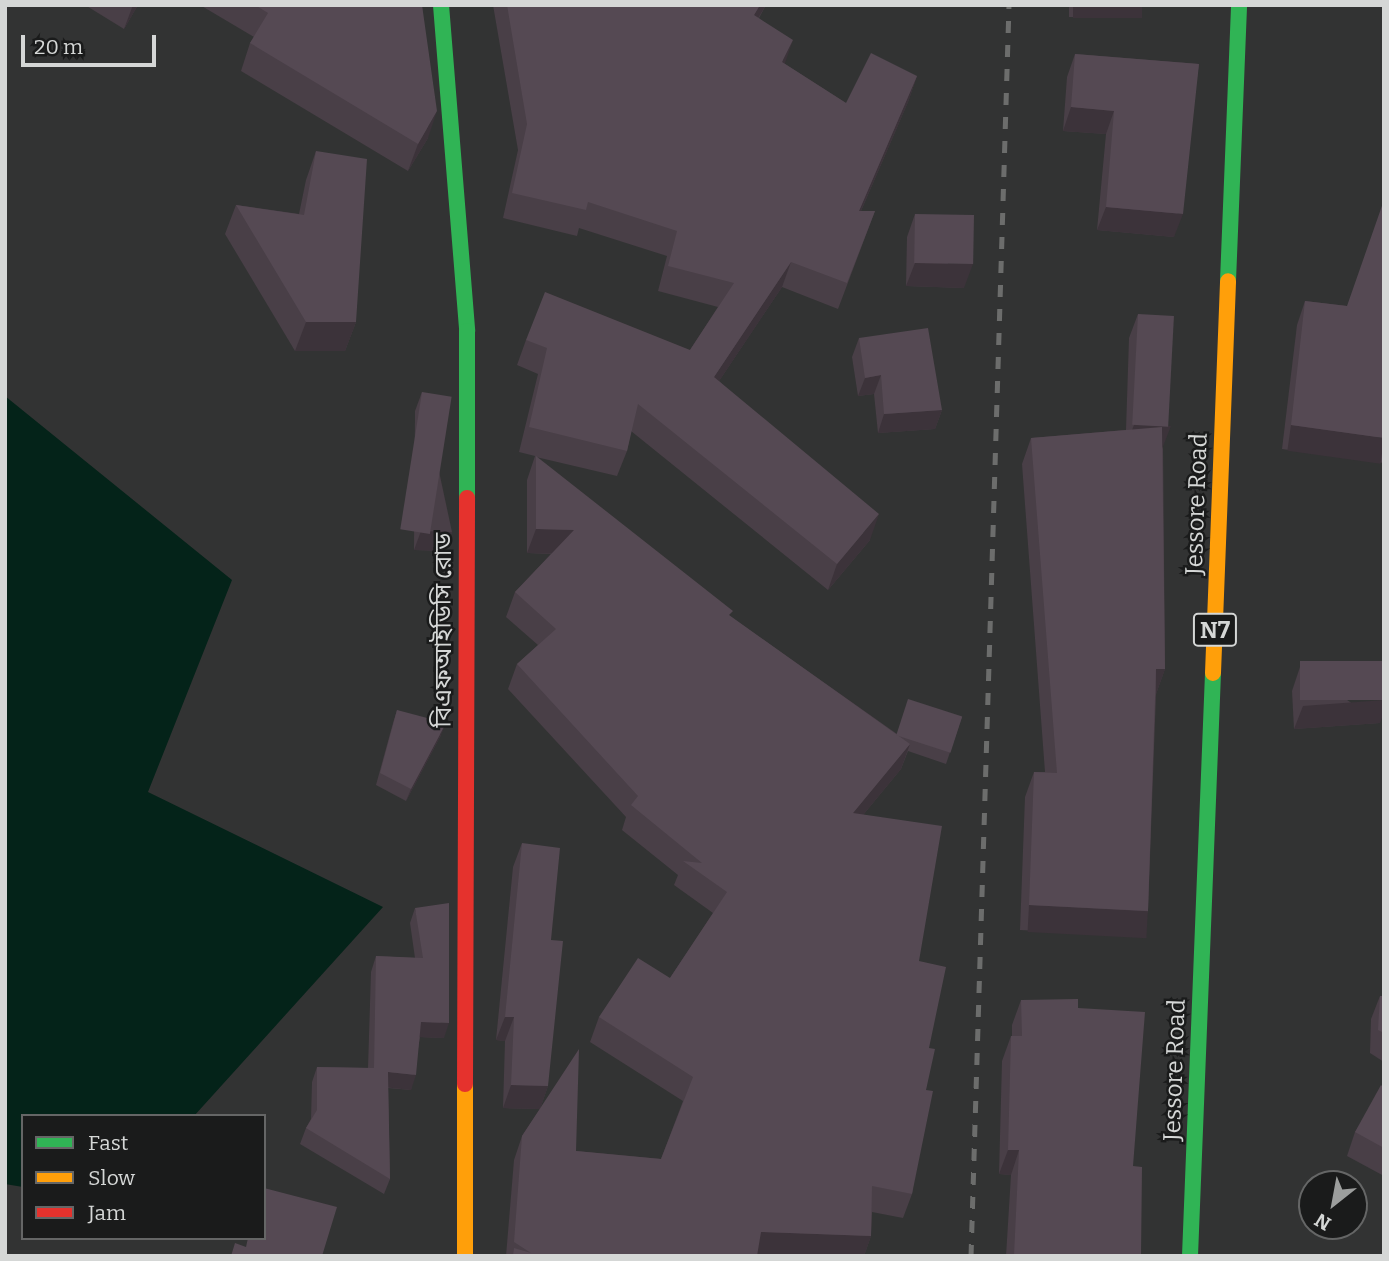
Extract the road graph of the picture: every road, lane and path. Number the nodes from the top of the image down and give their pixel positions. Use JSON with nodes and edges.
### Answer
{"nodes":[{"id":1,"x":441,"y":5,"type":"edge"},
{"id":2,"x":1239,"y":5,"type":"edge"},
{"id":3,"x":465,"y":1256,"type":"edge"},
{"id":4,"x":1190,"y":1256,"type":"edge"}],
"edges":[{"from":1,"to":3,"type":"main road","name":"বিএফআইডিসি রোড"},
{"from":2,"to":4,"type":"main road","name":"Jessore Road","number":"N7"}]}
